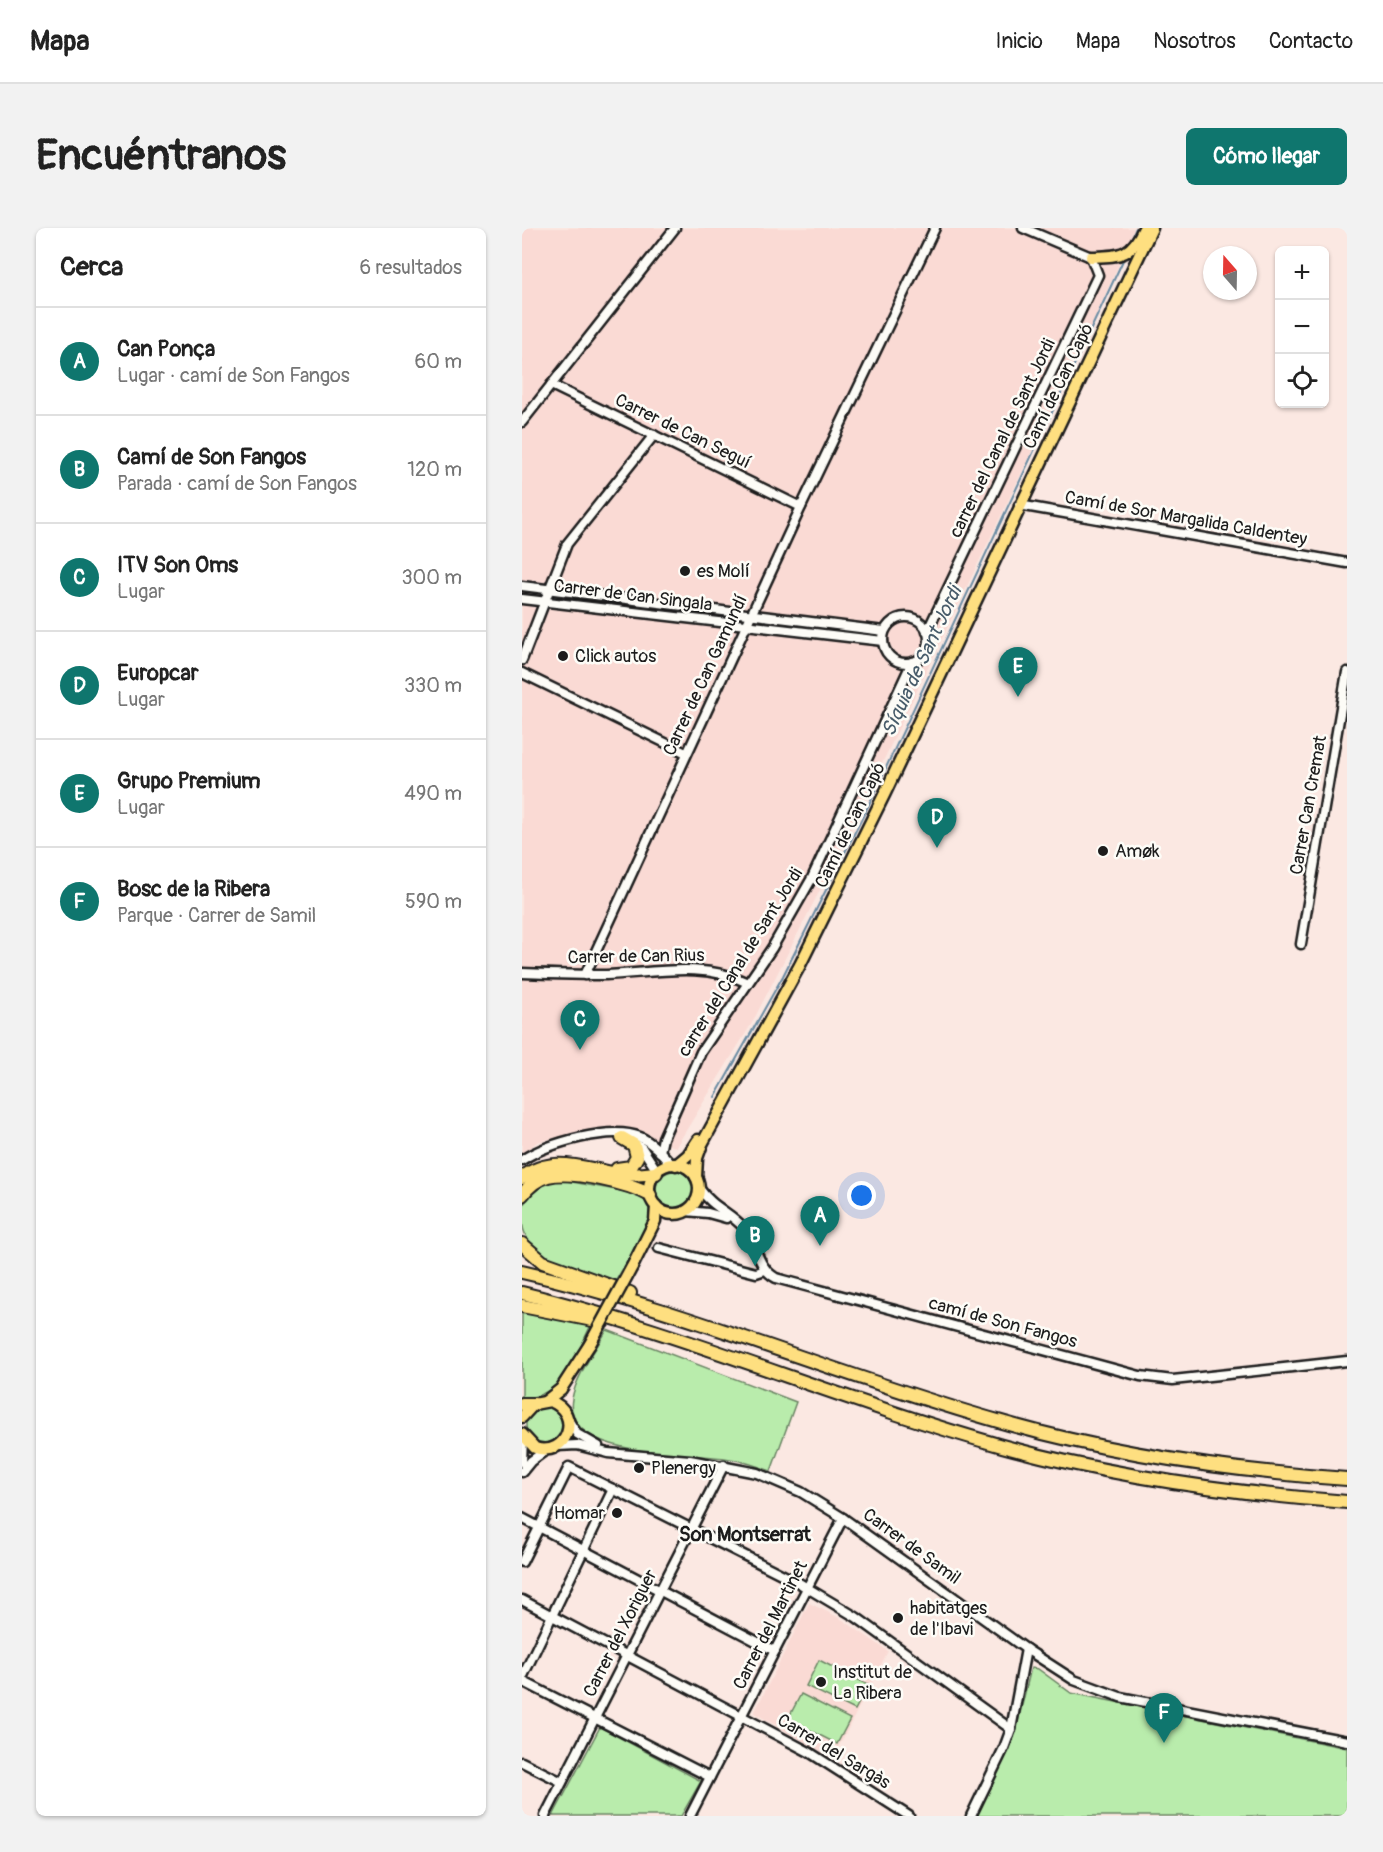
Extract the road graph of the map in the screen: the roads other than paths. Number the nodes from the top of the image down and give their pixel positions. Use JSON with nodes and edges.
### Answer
{"nodes":[{"id":1,"x":675,"y":228,"type":"edge"},
{"id":2,"x":935,"y":228,"type":"edge"},
{"id":3,"x":1023,"y":228,"type":"edge"},
{"id":4,"x":1152,"y":228,"type":"edge"},
{"id":5,"x":1142,"y":232,"type":"edge"},
{"id":6,"x":1091,"y":257,"type":"junction"},
{"id":7,"x":551,"y":385,"type":"junction"},
{"id":8,"x":522,"y":422,"type":"edge"},
{"id":9,"x":654,"y":435,"type":"junction"},
{"id":10,"x":1019,"y":505,"type":"junction"},
{"id":11,"x":801,"y":507,"type":"junction"},
{"id":12,"x":1347,"y":563,"type":"edge"},
{"id":13,"x":522,"y":586,"type":"edge"},
{"id":14,"x":549,"y":589,"type":"junction"},
{"id":15,"x":522,"y":599,"type":"edge"},
{"id":16,"x":544,"y":600,"type":"junction"},
{"id":17,"x":752,"y":615,"type":"junction"},
{"id":18,"x":747,"y":626,"type":"junction"},
{"id":19,"x":884,"y":631,"type":"junction"},
{"id":20,"x":927,"y":632,"type":"junction"},
{"id":21,"x":883,"y":641,"type":"junction"},
{"id":22,"x":522,"y":660,"type":"edge"},
{"id":23,"x":912,"y":662,"type":"junction"},
{"id":24,"x":1347,"y":672,"type":"edge"},
{"id":25,"x":522,"y":673,"type":"edge"},
{"id":26,"x":686,"y":753,"type":"junction"},
{"id":27,"x":1300,"y":944,"type":"dead end"},
{"id":28,"x":522,"y":973,"type":"edge"},
{"id":29,"x":585,"y":975,"type":"junction"},
{"id":30,"x":748,"y":983,"type":"junction"},
{"id":31,"x":722,"y":1106,"type":"junction"},
{"id":32,"x":592,"y":1137,"type":"junction"},
{"id":33,"x":622,"y":1138,"type":"junction"},
{"id":34,"x":660,"y":1152,"type":"junction"},
{"id":35,"x":522,"y":1160,"type":"edge"},
{"id":36,"x":674,"y":1165,"type":"junction"},
{"id":37,"x":594,"y":1170,"type":"junction"},
{"id":38,"x":657,"y":1172,"type":"junction"},
{"id":39,"x":522,"y":1178,"type":"edge"},
{"id":40,"x":698,"y":1182,"type":"junction"},
{"id":41,"x":522,"y":1196,"type":"edge"},
{"id":42,"x":653,"y":1200,"type":"junction"},
{"id":43,"x":686,"y":1211,"type":"junction"},
{"id":44,"x":674,"y":1214,"type":"junction"},
{"id":45,"x":735,"y":1221,"type":"junction"},
{"id":46,"x":522,"y":1244,"type":"edge"},
{"id":47,"x":644,"y":1245,"type":"junction"},
{"id":48,"x":659,"y":1248,"type":"dead end"},
{"id":49,"x":765,"y":1270,"type":"junction"},
{"id":50,"x":522,"y":1272,"type":"edge"},
{"id":51,"x":522,"y":1293,"type":"edge"},
{"id":52,"x":522,"y":1306,"type":"edge"},
{"id":53,"x":674,"y":1313,"type":"junction"},
{"id":54,"x":665,"y":1332,"type":"junction"},
{"id":55,"x":1347,"y":1361,"type":"edge"},
{"id":56,"x":576,"y":1369,"type":"junction"},
{"id":57,"x":534,"y":1403,"type":"edge"},
{"id":58,"x":522,"y":1417,"type":"edge"},
{"id":59,"x":568,"y":1417,"type":"junction"},
{"id":60,"x":523,"y":1435,"type":"edge"},
{"id":61,"x":552,"y":1448,"type":"junction"},
{"id":62,"x":618,"y":1454,"type":"junction"},
{"id":63,"x":522,"y":1462,"type":"edge"},
{"id":64,"x":724,"y":1465,"type":"junction"},
{"id":65,"x":522,"y":1472,"type":"edge"},
{"id":66,"x":1347,"y":1479,"type":"edge"},
{"id":67,"x":613,"y":1488,"type":"junction"},
{"id":68,"x":1347,"y":1502,"type":"edge"},
{"id":69,"x":522,"y":1518,"type":"edge"},
{"id":70,"x":843,"y":1518,"type":"junction"},
{"id":71,"x":539,"y":1527,"type":"junction"},
{"id":72,"x":693,"y":1528,"type":"junction"},
{"id":73,"x":582,"y":1550,"type":"junction"},
{"id":74,"x":522,"y":1562,"type":"edge"},
{"id":75,"x":807,"y":1588,"type":"junction"},
{"id":76,"x":660,"y":1592,"type":"junction"},
{"id":77,"x":522,"y":1600,"type":"edge"},
{"id":78,"x":551,"y":1616,"type":"junction"},
{"id":79,"x":1026,"y":1649,"type":"junction"},
{"id":80,"x":775,"y":1651,"type":"junction"},
{"id":81,"x":627,"y":1657,"type":"junction"},
{"id":82,"x":522,"y":1680,"type":"edge"},
{"id":83,"x":742,"y":1716,"type":"junction"},
{"id":84,"x":596,"y":1718,"type":"junction"},
{"id":85,"x":1011,"y":1729,"type":"junction"},
{"id":86,"x":1347,"y":1741,"type":"edge"},
{"id":87,"x":522,"y":1762,"type":"edge"},
{"id":88,"x":710,"y":1777,"type":"junction"},
{"id":89,"x":562,"y":1782,"type":"junction"},
{"id":90,"x":545,"y":1816,"type":"edge"},
{"id":91,"x":690,"y":1816,"type":"edge"},
{"id":92,"x":909,"y":1816,"type":"edge"},
{"id":93,"x":970,"y":1816,"type":"edge"}],
"edges":[{"from":1,"to":7,"type":"street"},
{"from":2,"to":11,"type":"street","name":"Carrer de Can Gamundí"},
{"from":3,"to":6,"type":"street"},
{"from":4,"to":10,"type":"main road","name":"Camí de Can Capó"},
{"from":5,"to":6,"type":"main road"},
{"from":6,"to":20,"type":"street","name":"carrer del Canal de Sant Jordi"},
{"from":7,"to":8,"type":"street"},
{"from":7,"to":9,"type":"street","name":"Carrer de Can Seguí"},
{"from":9,"to":11,"type":"street","name":"Carrer de Can Seguí"},
{"from":9,"to":14,"type":"street"},
{"from":10,"to":12,"type":"street","name":"Camí de Sor Margalida Caldentey"},
{"from":10,"to":31,"type":"main road","name":"Camí de Can Capó"},
{"from":11,"to":17,"type":"street","name":"Carrer de Can Gamundí"},
{"from":13,"to":14,"type":"street","name":"Carrer de Can Singala"},
{"from":14,"to":16,"type":"street"},
{"from":14,"to":17,"type":"street","name":"Carrer de Can Singala"},
{"from":15,"to":16,"type":"street","name":"Carrer de Can Singala"},
{"from":16,"to":18,"type":"street","name":"Carrer de Can Singala"},
{"from":16,"to":22,"type":"street"},
{"from":17,"to":18,"type":"street","name":"Carrer de Can Gamundí"},
{"from":17,"to":19,"type":"street","name":"Carrer de Can Singala"},
{"from":18,"to":21,"type":"street","name":"Carrer de Can Singala"},
{"from":18,"to":26,"type":"street","name":"Carrer de Can Gamundí"},
{"from":19,"to":20,"type":"street"},
{"from":19,"to":21,"type":"street"},
{"from":20,"to":23,"type":"street"},
{"from":21,"to":23,"type":"street"},
{"from":23,"to":30,"type":"street","name":"carrer del Canal de Sant Jordi"},
{"from":24,"to":27,"type":"street","name":"Carrer Can Cremat"},
{"from":25,"to":26,"type":"street"},
{"from":26,"to":29,"type":"street","name":"Carrer de Can Gamundí"},
{"from":28,"to":29,"type":"street","name":"Carrer de Can Rius"},
{"from":29,"to":30,"type":"street","name":"Carrer de Can Rius"},
{"from":30,"to":34,"type":"street","name":"carrer del Canal de Sant Jordi"},
{"from":31,"to":36,"type":"main road","name":"Camí de Can Capó"},
{"from":31,"to":40,"type":"main road","name":"Camí de Can Capó"},
{"from":32,"to":33,"type":"street"},
{"from":32,"to":34,"type":"street"},
{"from":32,"to":35,"type":"street"},
{"from":33,"to":37,"type":"highway"},
{"from":33,"to":38,"type":"street"},
{"from":34,"to":36,"type":"street"},
{"from":36,"to":38,"type":"main road"},
{"from":36,"to":40,"type":"main road"},
{"from":37,"to":38,"type":"highway"},
{"from":37,"to":39,"type":"highway"},
{"from":38,"to":42,"type":"main road"},
{"from":40,"to":43,"type":"main road"},
{"from":40,"to":45,"type":"street"},
{"from":41,"to":42,"type":"highway"},
{"from":42,"to":44,"type":"main road"},
{"from":42,"to":47,"type":"main road"},
{"from":43,"to":44,"type":"main road"},
{"from":43,"to":45,"type":"street"},
{"from":44,"to":47,"type":"main road"},
{"from":45,"to":49,"type":"street"},
{"from":46,"to":53,"type":"highway"},
{"from":47,"to":56,"type":"main road","bridge":true},
{"from":48,"to":49,"type":"street","name":"camí de Son Fangos"},
{"from":49,"to":55,"type":"street","name":"camí de Son Fangos"},
{"from":50,"to":53,"type":"highway"},
{"from":51,"to":54,"type":"highway"},
{"from":52,"to":54,"type":"highway"},
{"from":53,"to":66,"type":"highway"},
{"from":54,"to":68,"type":"highway"},
{"from":56,"to":57,"type":"main road"},
{"from":56,"to":59,"type":"main road"},
{"from":57,"to":58,"type":"main road"},
{"from":57,"to":59,"type":"main road"},
{"from":59,"to":61,"type":"main road"},
{"from":59,"to":62,"type":"street","name":"Carrer de Samil"},
{"from":60,"to":61,"type":"main road"},
{"from":60,"to":63,"type":"street"},
{"from":61,"to":62,"type":"street","name":"Carrer de Samil"},
{"from":61,"to":65,"type":"street"},
{"from":62,"to":64,"type":"street","name":"Carrer de Samil"},
{"from":64,"to":70,"type":"street","name":"Carrer de Samil"},
{"from":64,"to":72,"type":"street","name":"Carrer del Xoriguer"},
{"from":67,"to":71,"type":"street"},
{"from":67,"to":72,"type":"street"},
{"from":67,"to":73,"type":"street"},
{"from":69,"to":71,"type":"street"},
{"from":70,"to":75,"type":"street","name":"Carrer del Martinet"},
{"from":70,"to":79,"type":"street","name":"Carrer de Samil"},
{"from":71,"to":73,"type":"street"},
{"from":71,"to":74,"type":"street"},
{"from":72,"to":75,"type":"street"},
{"from":72,"to":76,"type":"street","name":"Carrer del Xoriguer"},
{"from":73,"to":76,"type":"street"},
{"from":73,"to":78,"type":"street"},
{"from":75,"to":80,"type":"street","name":"Carrer del Martinet"},
{"from":75,"to":85,"type":"street"},
{"from":76,"to":80,"type":"street"},
{"from":76,"to":81,"type":"street","name":"Carrer del Xoriguer"},
{"from":77,"to":78,"type":"street","name":"Carrer del Sargàs"},
{"from":78,"to":81,"type":"street","name":"Carrer del Sargàs"},
{"from":78,"to":82,"type":"street"},
{"from":79,"to":85,"type":"street"},
{"from":79,"to":86,"type":"street","name":"Carrer de Samil"},
{"from":80,"to":83,"type":"street","name":"Carrer del Martinet"},
{"from":81,"to":83,"type":"street","name":"Carrer del Sargàs"},
{"from":81,"to":84,"type":"street","name":"Carrer del Xoriguer"},
{"from":82,"to":84,"type":"street"},
{"from":83,"to":88,"type":"street","name":"Carrer del Martinet"},
{"from":83,"to":92,"type":"street","name":"Carrer del Sargàs"},
{"from":84,"to":88,"type":"street"},
{"from":84,"to":89,"type":"street","name":"Carrer del Xoriguer"},
{"from":85,"to":93,"type":"street"},
{"from":87,"to":89,"type":"street"},
{"from":88,"to":91,"type":"street","name":"Carrer del Martinet"},
{"from":89,"to":90,"type":"street","name":"Carrer del Xoriguer"}]}
